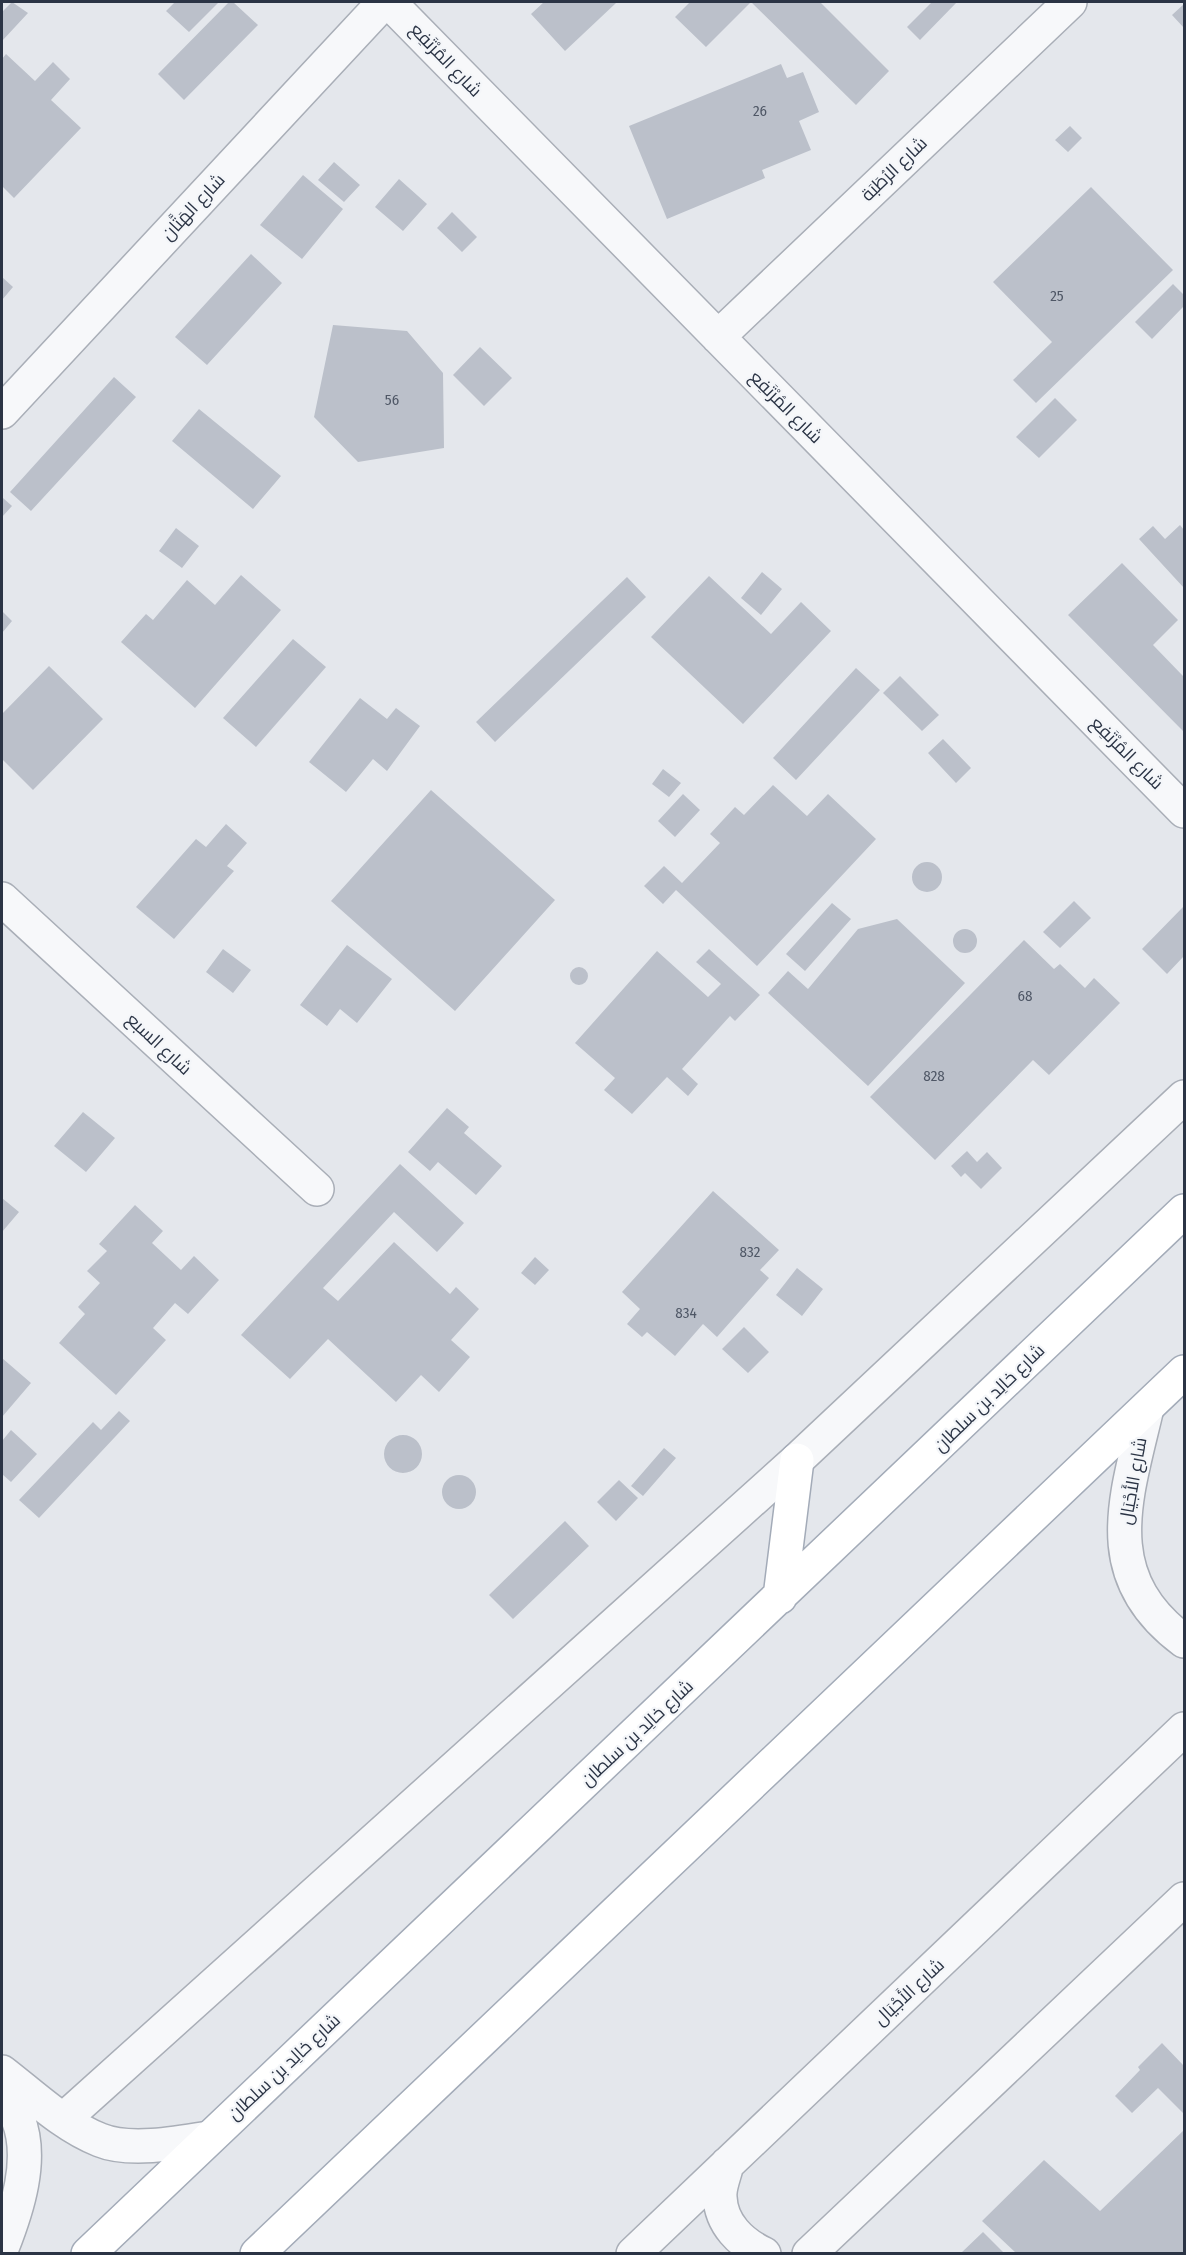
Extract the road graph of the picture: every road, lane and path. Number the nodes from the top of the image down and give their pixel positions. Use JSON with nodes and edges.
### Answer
{"nodes":[{"id":1,"x":384,"y":2,"type":"edge"},
{"id":2,"x":389,"y":2,"type":"edge"},
{"id":3,"x":1070,"y":2,"type":"edge"},
{"id":4,"x":718,"y":337,"type":"junction"},
{"id":5,"x":2,"y":412,"type":"edge"},
{"id":6,"x":1185,"y":811,"type":"edge"},
{"id":7,"x":2,"y":899,"type":"edge"},
{"id":8,"x":1185,"y":1097,"type":"edge"},
{"id":9,"x":317,"y":1189,"type":"dead end"},
{"id":10,"x":1185,"y":1211,"type":"edge"},
{"id":11,"x":1185,"y":1372,"type":"edge"},
{"id":12,"x":1147,"y":1408,"type":"junction"},
{"id":13,"x":797,"y":1460,"type":"junction"},
{"id":14,"x":780,"y":1597,"type":"junction"},
{"id":15,"x":1185,"y":1641,"type":"edge"},
{"id":16,"x":1185,"y":1729,"type":"edge"},
{"id":17,"x":1185,"y":1899,"type":"edge"},
{"id":18,"x":2,"y":2072,"type":"edge"},
{"id":19,"x":2,"y":2090,"type":"edge"},
{"id":20,"x":64,"y":2119,"type":"junction"},
{"id":21,"x":209,"y":2138,"type":"junction"},
{"id":22,"x":727,"y":2164,"type":"junction"},
{"id":23,"x":2,"y":2248,"type":"edge"},
{"id":24,"x":817,"y":2251,"type":"edge"},
{"id":25,"x":88,"y":2253,"type":"edge"},
{"id":26,"x":257,"y":2253,"type":"edge"},
{"id":27,"x":633,"y":2253,"type":"edge"},
{"id":28,"x":764,"y":2253,"type":"edge"}],
"edges":[{"from":1,"to":5,"type":"street","name":"شارع الهَتَّان"},
{"from":2,"to":4,"type":"street","name":"شارع المُرْتَفِع"},
{"from":3,"to":4,"type":"street","name":"شارع الرُطَبَة"},
{"from":4,"to":6,"type":"street","name":"شارع المُرْتَفِع"},
{"from":7,"to":9,"type":"street","name":"شارع السبع"},
{"from":8,"to":13,"type":"street"},
{"from":10,"to":14,"type":"main road","name":"شارع خالِد بن سلطان"},
{"from":11,"to":12,"type":"main road"},
{"from":12,"to":15,"type":"street","name":"شارع الأَجْيَال"},
{"from":12,"to":26,"type":"main road"},
{"from":13,"to":14,"type":"main road"},
{"from":13,"to":20,"type":"street"},
{"from":14,"to":21,"type":"main road","name":"شارع خالِد بن سلطان"},
{"from":16,"to":22,"type":"street","name":"شارع الأَجْيَال"},
{"from":17,"to":24,"type":"street"},
{"from":18,"to":20,"type":"street"},
{"from":19,"to":23,"type":"street"},
{"from":20,"to":21,"type":"street"},
{"from":21,"to":25,"type":"main road","name":"شارع خالِد بن سلطان"},
{"from":22,"to":27,"type":"street","name":"شارع الأَجْيَال"},
{"from":22,"to":28,"type":"street"}]}
